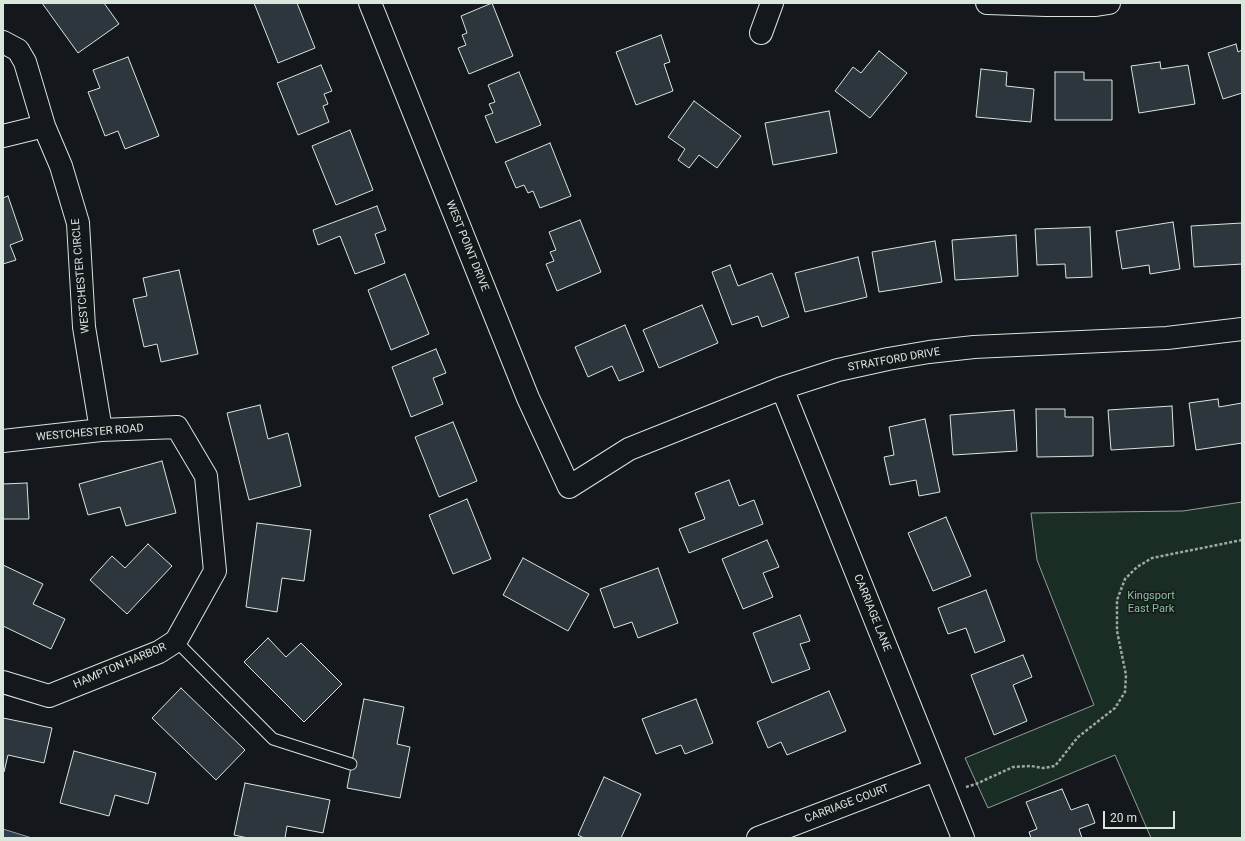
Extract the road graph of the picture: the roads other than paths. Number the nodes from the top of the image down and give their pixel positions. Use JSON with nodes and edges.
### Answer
{"nodes":[{"id":1,"x":370,"y":3,"type":"edge"},
{"id":2,"x":772,"y":3,"type":"edge"},
{"id":3,"x":987,"y":3,"type":"edge"},
{"id":4,"x":1109,"y":3,"type":"edge"},
{"id":5,"x":761,"y":34,"type":"dead end"},
{"id":6,"x":3,"y":42,"type":"edge"},
{"id":7,"x":44,"y":126,"type":"junction"},
{"id":8,"x":3,"y":136,"type":"edge"},
{"id":9,"x":1242,"y":328,"type":"edge"},
{"id":10,"x":782,"y":388,"type":"junction"},
{"id":11,"x":177,"y":427,"type":"joint"},
{"id":12,"x":101,"y":430,"type":"junction"},
{"id":13,"x":3,"y":441,"type":"edge"},
{"id":14,"x":570,"y":486,"type":"joint"},
{"id":15,"x":176,"y":641,"type":"junction"},
{"id":16,"x":3,"y":682,"type":"edge"},
{"id":17,"x":351,"y":764,"type":"dead end"},
{"id":18,"x":935,"y":770,"type":"junction"},
{"id":19,"x":758,"y":838,"type":"edge"},
{"id":20,"x":962,"y":838,"type":"edge"}],
"edges":[{"from":1,"to":14,"type":"street","name":"WEST POINT DRIVE"},
{"from":2,"to":5,"type":"street"},
{"from":3,"to":4,"type":"street"},
{"from":6,"to":7,"type":"street","name":"WESTCHESTER CIRCLE"},
{"from":7,"to":8,"type":"street"},
{"from":7,"to":12,"type":"street","name":"WESTCHESTER CIRCLE"},
{"from":9,"to":10,"type":"street","name":"STRATFORD DRIVE"},
{"from":10,"to":14,"type":"street","name":"STRATFORD DRIVE"},
{"from":10,"to":18,"type":"street","name":"CARRIAGE LANE"},
{"from":11,"to":12,"type":"street","name":"WESTCHESTER ROAD"},
{"from":11,"to":15,"type":"street","name":"HAMPTON HARBOR"},
{"from":12,"to":13,"type":"street","name":"WESTCHESTER ROAD"},
{"from":15,"to":16,"type":"street","name":"HAMPTON HARBOR"},
{"from":15,"to":17,"type":"lane"},
{"from":18,"to":19,"type":"street","name":"CARRIAGE COURT"},
{"from":18,"to":20,"type":"street","name":"CARRIAGE LANE"}]}
